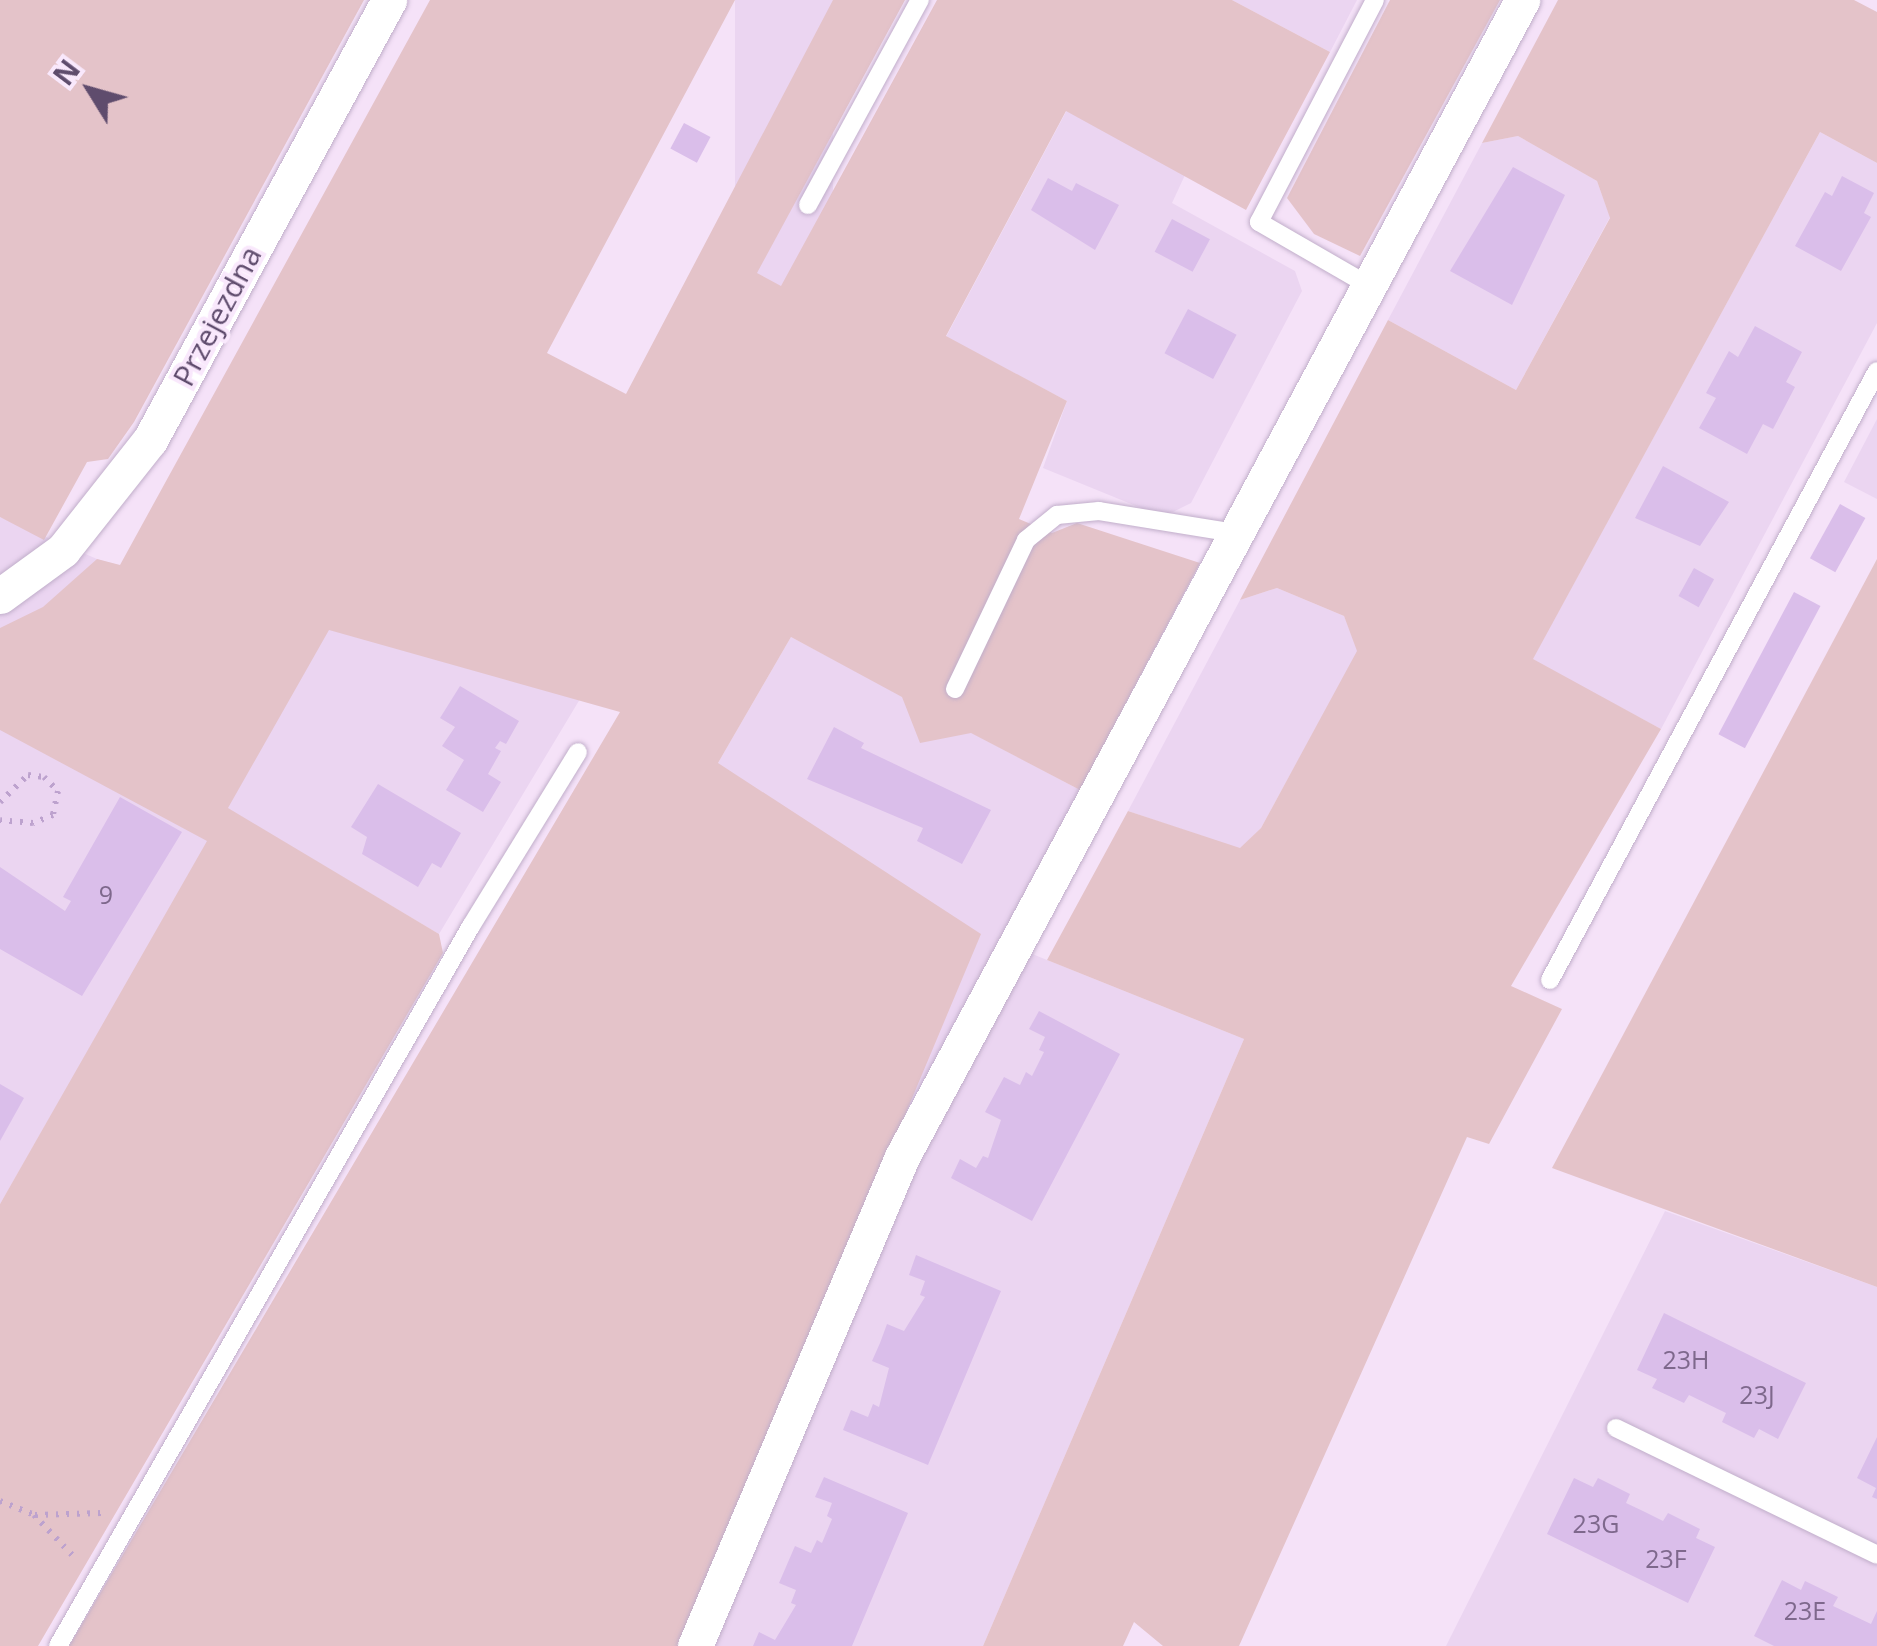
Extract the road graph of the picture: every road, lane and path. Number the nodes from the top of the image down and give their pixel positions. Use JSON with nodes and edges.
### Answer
{"nodes":[{"id":1,"x":388,"y":0,"type":"edge"},
{"id":2,"x":920,"y":0,"type":"edge"},
{"id":3,"x":1374,"y":0,"type":"edge"},
{"id":4,"x":1522,"y":0,"type":"edge"},
{"id":5,"x":808,"y":205,"type":"dead end"},
{"id":6,"x":1368,"y":285,"type":"junction"},
{"id":7,"x":1877,"y":371,"type":"edge"},
{"id":8,"x":1235,"y":533,"type":"junction"},
{"id":9,"x":0,"y":596,"type":"edge"},
{"id":10,"x":954,"y":689,"type":"dead end"},
{"id":11,"x":578,"y":752,"type":"dead end"},
{"id":12,"x":0,"y":802,"type":"edge"},
{"id":13,"x":0,"y":820,"type":"edge"},
{"id":14,"x":1550,"y":980,"type":"dead end"},
{"id":15,"x":1616,"y":1428,"type":"dead end"},
{"id":16,"x":0,"y":1500,"type":"edge"},
{"id":17,"x":136,"y":1513,"type":"junction"},
{"id":18,"x":34,"y":1515,"type":"junction"},
{"id":19,"x":1877,"y":1555,"type":"edge"},
{"id":20,"x":95,"y":1582,"type":"junction"},
{"id":21,"x":58,"y":1646,"type":"edge"},
{"id":22,"x":695,"y":1646,"type":"edge"}],
"edges":[{"from":1,"to":9,"type":"street","name":"Przejezdna"},
{"from":2,"to":5,"type":"lane"},
{"from":3,"to":6,"type":"lane"},
{"from":4,"to":6,"type":"street"},
{"from":6,"to":8,"type":"street"},
{"from":7,"to":14,"type":"lane"},
{"from":8,"to":10,"type":"lane"},
{"from":8,"to":22,"type":"street"},
{"from":11,"to":17,"type":"lane"},
{"from":12,"to":13,"type":"path"},
{"from":15,"to":19,"type":"lane"},
{"from":16,"to":18,"type":"path"},
{"from":17,"to":18,"type":"path"},
{"from":17,"to":20,"type":"lane"},
{"from":18,"to":20,"type":"path"},
{"from":20,"to":21,"type":"lane"}]}
